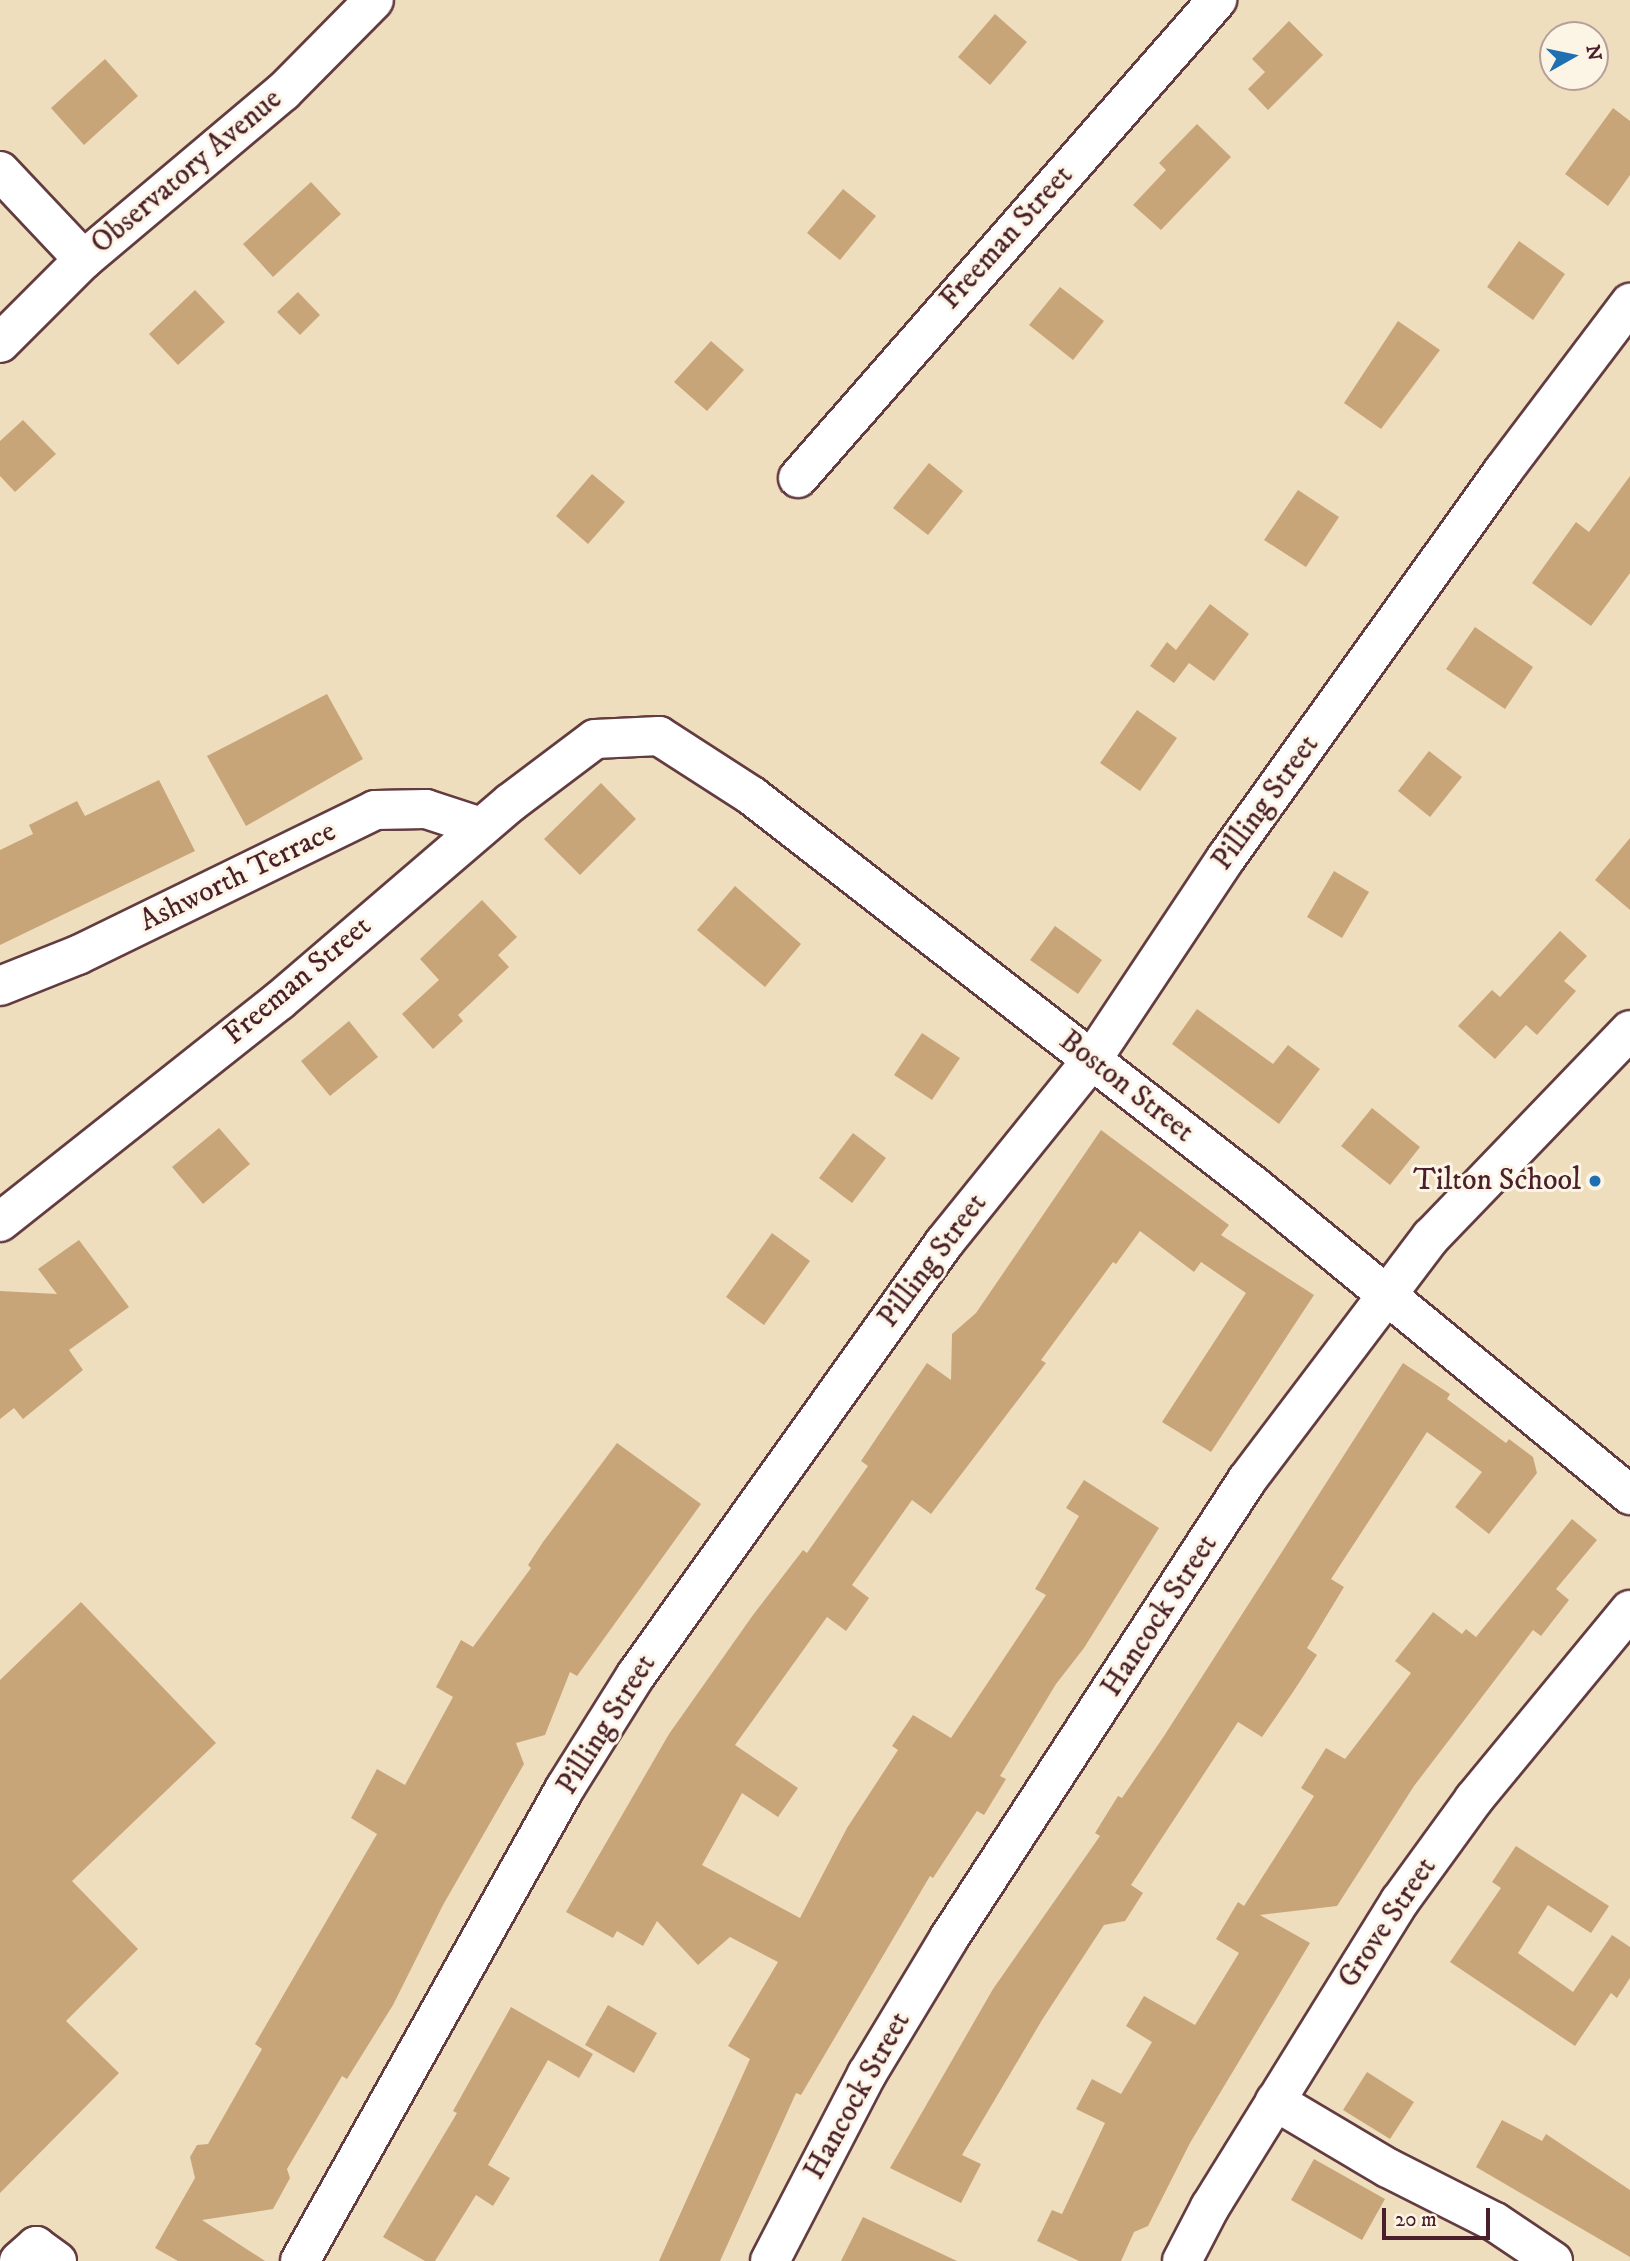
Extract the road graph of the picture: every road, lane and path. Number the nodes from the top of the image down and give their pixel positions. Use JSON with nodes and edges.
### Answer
{"nodes":[{"id":1,"x":374,"y":0,"type":"edge"},
{"id":2,"x":1217,"y":0,"type":"edge"},
{"id":3,"x":0,"y":171,"type":"edge"},
{"id":4,"x":84,"y":260,"type":"junction"},
{"id":5,"x":1630,"y":303,"type":"edge"},
{"id":6,"x":0,"y":343,"type":"edge"},
{"id":7,"x":798,"y":478,"type":"dead end"},
{"id":8,"x":595,"y":739,"type":"joint"},
{"id":9,"x":481,"y":827,"type":"junction"},
{"id":10,"x":0,"y":986,"type":"edge"},
{"id":11,"x":1630,"y":1030,"type":"edge"},
{"id":12,"x":1091,"y":1061,"type":"junction"},
{"id":13,"x":0,"y":1222,"type":"edge"},
{"id":14,"x":1388,"y":1296,"type":"junction"},
{"id":15,"x":1630,"y":1495,"type":"edge"},
{"id":16,"x":1630,"y":1610,"type":"edge"},
{"id":17,"x":1275,"y":2101,"type":"junction"},
{"id":18,"x":19,"y":2261,"type":"edge"},
{"id":19,"x":57,"y":2261,"type":"edge"},
{"id":20,"x":300,"y":2261,"type":"edge"},
{"id":21,"x":770,"y":2261,"type":"edge"},
{"id":22,"x":1182,"y":2261,"type":"edge"},
{"id":23,"x":1553,"y":2261,"type":"edge"}],
"edges":[{"from":1,"to":4,"type":"street","name":"Observatory Avenue"},
{"from":2,"to":7,"type":"street","name":"Freeman Street"},
{"from":3,"to":4,"type":"street"},
{"from":4,"to":6,"type":"street","name":"Observatory Avenue"},
{"from":5,"to":12,"type":"street","name":"Pilling Street"},
{"from":8,"to":9,"type":"street","name":"Freeman Street"},
{"from":8,"to":12,"type":"street","name":"Boston Street"},
{"from":9,"to":10,"type":"street","name":"Ashworth Terrace"},
{"from":9,"to":13,"type":"street","name":"Freeman Street"},
{"from":11,"to":14,"type":"street","name":"Hancock Street"},
{"from":12,"to":14,"type":"street","name":"Boston Street"},
{"from":12,"to":20,"type":"street","name":"Pilling Street"},
{"from":14,"to":15,"type":"street","name":"Boston Street"},
{"from":14,"to":21,"type":"street","name":"Hancock Street"},
{"from":16,"to":17,"type":"street","name":"Grove Street"},
{"from":17,"to":22,"type":"street","name":"Grove Street"},
{"from":17,"to":23,"type":"street"},
{"from":18,"to":19,"type":"street"}]}
